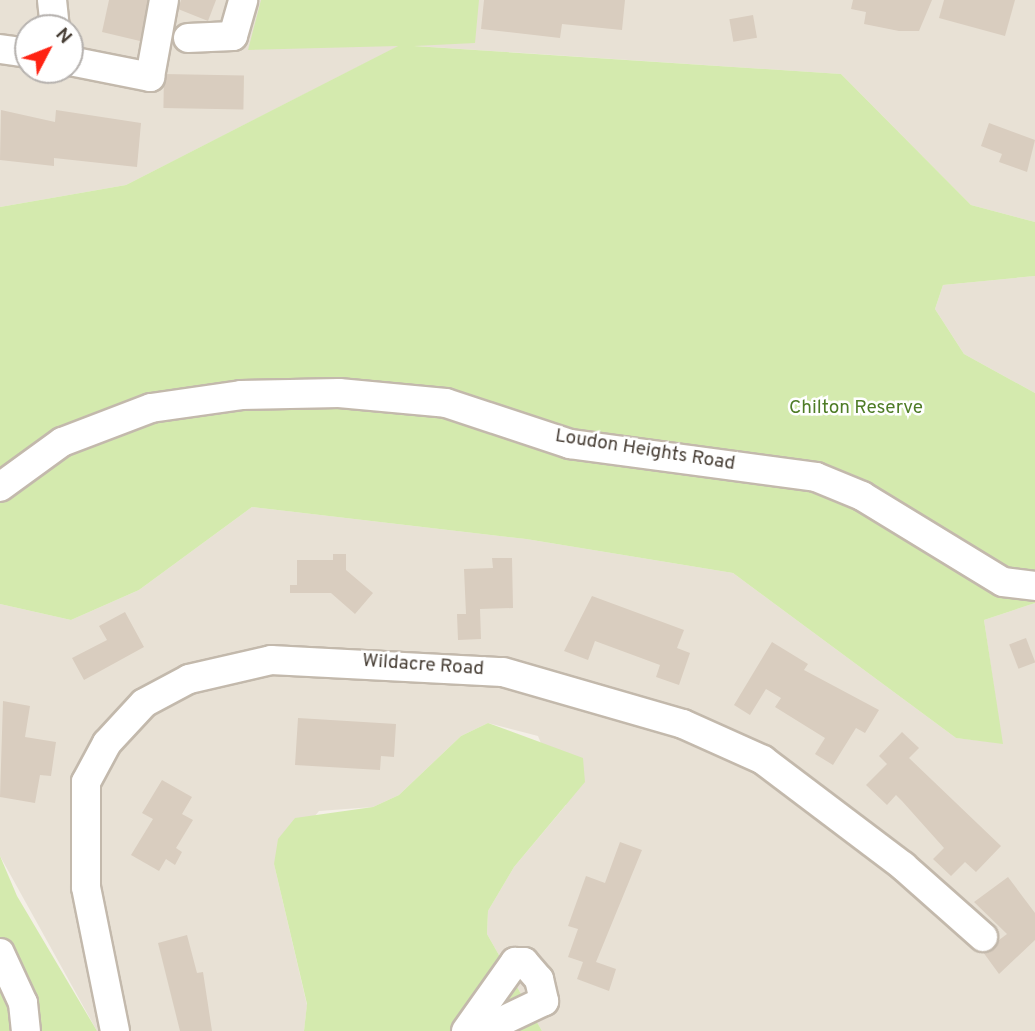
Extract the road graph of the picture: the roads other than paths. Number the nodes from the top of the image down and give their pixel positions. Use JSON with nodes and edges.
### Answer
{"nodes":[{"id":1,"x":164,"y":0,"type":"edge"},
{"id":2,"x":243,"y":0,"type":"edge"},
{"id":3,"x":188,"y":38,"type":"dead end"},
{"id":4,"x":84,"y":64,"type":"edge"},
{"id":5,"x":0,"y":487,"type":"edge"},
{"id":6,"x":1033,"y":592,"type":"edge"},
{"id":7,"x":983,"y":937,"type":"dead end"},
{"id":8,"x":0,"y":953,"type":"edge"},
{"id":9,"x":26,"y":1031,"type":"edge"},
{"id":10,"x":115,"y":1031,"type":"edge"},
{"id":11,"x":466,"y":1031,"type":"edge"},
{"id":12,"x":481,"y":1031,"type":"edge"}],
"edges":[{"from":1,"to":4,"type":"street"},
{"from":2,"to":3,"type":"street"},
{"from":5,"to":6,"type":"street","name":"Loudon Heights Road"},
{"from":7,"to":10,"type":"street","name":"Wildacre Road"},
{"from":8,"to":9,"type":"street"},
{"from":11,"to":12,"type":"street"}]}
